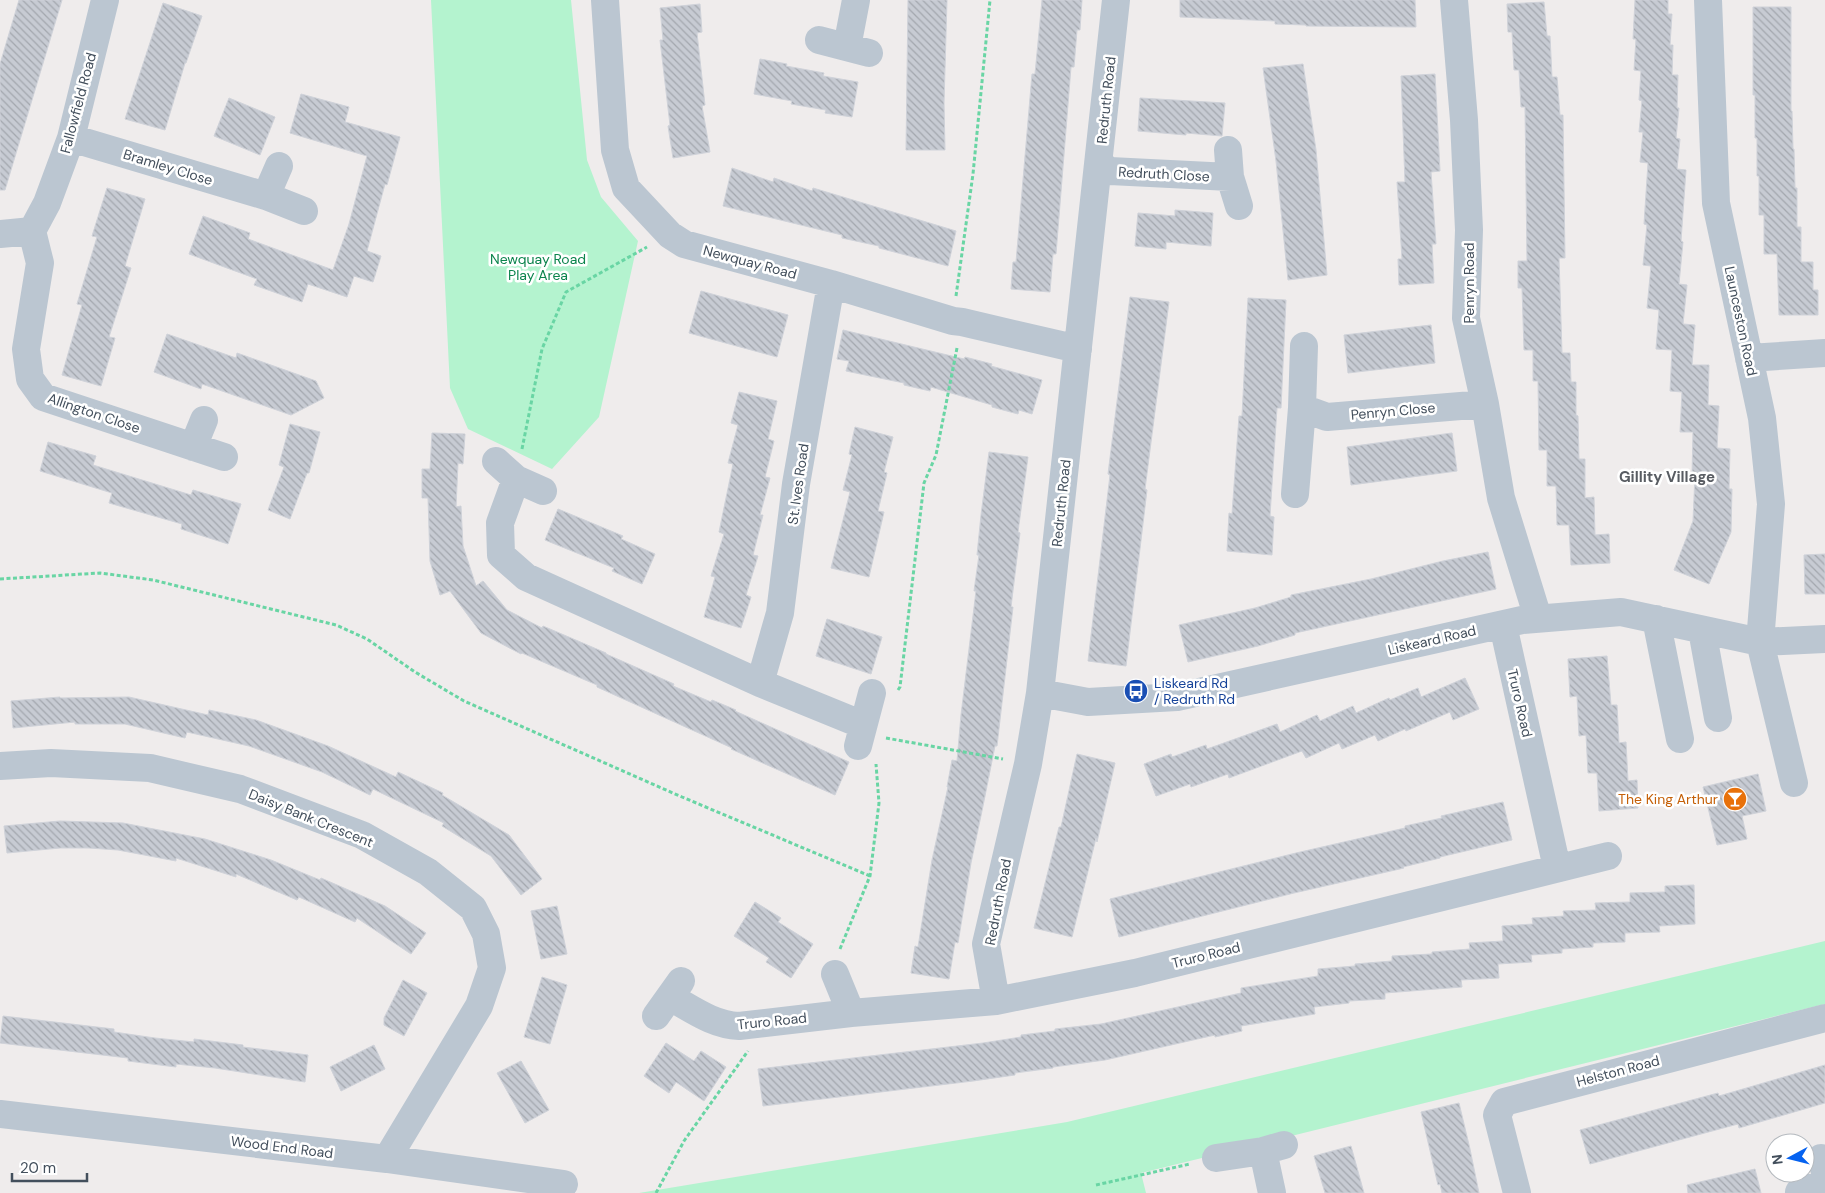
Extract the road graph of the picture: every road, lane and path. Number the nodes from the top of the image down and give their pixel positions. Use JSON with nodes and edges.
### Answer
{"nodes":[{"id":1,"x":104,"y":0,"type":"edge"},
{"id":2,"x":604,"y":0,"type":"edge"},
{"id":3,"x":856,"y":0,"type":"edge"},
{"id":4,"x":990,"y":0,"type":"edge"},
{"id":5,"x":1116,"y":0,"type":"edge"},
{"id":6,"x":1454,"y":0,"type":"edge"},
{"id":7,"x":1708,"y":0,"type":"edge"},
{"id":8,"x":819,"y":40,"type":"dead end"},
{"id":9,"x":71,"y":138,"type":"junction"},
{"id":10,"x":1228,"y":150,"type":"dead end"},
{"id":11,"x":1099,"y":164,"type":"junction"},
{"id":12,"x":279,"y":166,"type":"dead end"},
{"id":13,"x":1230,"y":177,"type":"junction"},
{"id":14,"x":266,"y":196,"type":"junction"},
{"id":15,"x":1239,"y":206,"type":"dead end"},
{"id":16,"x":304,"y":211,"type":"dead end"},
{"id":17,"x":32,"y":232,"type":"junction"},
{"id":18,"x":0,"y":234,"type":"edge"},
{"id":19,"x":670,"y":235,"type":"junction"},
{"id":20,"x":831,"y":284,"type":"junction"},
{"id":21,"x":957,"y":322,"type":"junction"},
{"id":22,"x":1304,"y":346,"type":"dead end"},
{"id":23,"x":1078,"y":349,"type":"junction"},
{"id":24,"x":1825,"y":354,"type":"edge"},
{"id":25,"x":1749,"y":358,"type":"junction"},
{"id":26,"x":1486,"y":404,"type":"junction"},
{"id":27,"x":1302,"y":408,"type":"junction"},
{"id":28,"x":204,"y":420,"type":"dead end"},
{"id":29,"x":193,"y":447,"type":"junction"},
{"id":30,"x":224,"y":457,"type":"dead end"},
{"id":31,"x":506,"y":470,"type":"junction"},
{"id":32,"x":543,"y":491,"type":"dead end"},
{"id":33,"x":1295,"y":494,"type":"dead end"},
{"id":34,"x":0,"y":579,"type":"edge"},
{"id":35,"x":1538,"y":618,"type":"junction"},
{"id":36,"x":1656,"y":619,"type":"junction"},
{"id":37,"x":1502,"y":625,"type":"junction"},
{"id":38,"x":1702,"y":630,"type":"junction"},
{"id":39,"x":1825,"y":639,"type":"edge"},
{"id":40,"x":1760,"y":642,"type":"junction"},
{"id":41,"x":760,"y":683,"type":"junction"},
{"id":42,"x":1040,"y":693,"type":"junction"},
{"id":43,"x":884,"y":694,"type":"joint"},
{"id":44,"x":1718,"y":718,"type":"dead end"},
{"id":45,"x":864,"y":736,"type":"junction"},
{"id":46,"x":1680,"y":739,"type":"dead end"},
{"id":47,"x":1028,"y":764,"type":"junction"},
{"id":48,"x":0,"y":766,"type":"edge"},
{"id":49,"x":1794,"y":783,"type":"dead end"},
{"id":50,"x":1608,"y":856,"type":"dead end"},
{"id":51,"x":1557,"y":868,"type":"junction"},
{"id":52,"x":870,"y":876,"type":"junction"},
{"id":53,"x":835,"y":974,"type":"joint"},
{"id":54,"x":669,"y":998,"type":"dead end"},
{"id":55,"x":996,"y":1001,"type":"junction"},
{"id":56,"x":851,"y":1013,"type":"junction"},
{"id":57,"x":1825,"y":1018,"type":"edge"},
{"id":58,"x":769,"y":1022,"type":"junction"},
{"id":59,"x":0,"y":1114,"type":"edge"},
{"id":60,"x":1216,"y":1158,"type":"joint"},
{"id":61,"x":387,"y":1159,"type":"junction"},
{"id":62,"x":1824,"y":1171,"type":"edge"},
{"id":63,"x":564,"y":1184,"type":"dead end"},
{"id":64,"x":1096,"y":1185,"type":"dead end"},
{"id":65,"x":1799,"y":1192,"type":"dead end"},
{"id":66,"x":656,"y":1193,"type":"edge"},
{"id":67,"x":1272,"y":1193,"type":"edge"},
{"id":68,"x":1517,"y":1193,"type":"edge"}],
"edges":[{"from":1,"to":9,"type":"street","name":"Fallowfield Road"},
{"from":2,"to":19,"type":"street","name":"Newquay Road"},
{"from":3,"to":8,"type":"street"},
{"from":4,"to":21,"type":"path"},
{"from":5,"to":11,"type":"street","name":"Redruth Road"},
{"from":6,"to":26,"type":"street","name":"Penryn Road"},
{"from":7,"to":25,"type":"street","name":"Launceston Road"},
{"from":9,"to":14,"type":"street","name":"Bramley Close"},
{"from":9,"to":17,"type":"street","name":"Fallowfield Road"},
{"from":10,"to":13,"type":"street","name":"Redruth Close"},
{"from":11,"to":13,"type":"street","name":"Redruth Close"},
{"from":11,"to":23,"type":"street","name":"Redruth Road"},
{"from":12,"to":14,"type":"street"},
{"from":13,"to":15,"type":"street","name":"Redruth Close"},
{"from":14,"to":16,"type":"street","name":"Bramley Close"},
{"from":17,"to":18,"type":"street"},
{"from":17,"to":29,"type":"street","name":"Allington Close"},
{"from":19,"to":20,"type":"street","name":"Newquay Road"},
{"from":19,"to":31,"type":"path"},
{"from":20,"to":21,"type":"street","name":"Newquay Road"},
{"from":20,"to":41,"type":"street","name":"St. Ives Road"},
{"from":21,"to":23,"type":"street","name":"Newquay Road"},
{"from":21,"to":43,"type":"path"},
{"from":22,"to":27,"type":"street"},
{"from":23,"to":42,"type":"street","name":"Redruth Road"},
{"from":24,"to":25,"type":"street"},
{"from":25,"to":40,"type":"street","name":"Launceston Road"},
{"from":26,"to":27,"type":"street","name":"Penryn Close"},
{"from":26,"to":35,"type":"street","name":"Penryn Road"},
{"from":27,"to":33,"type":"street"},
{"from":28,"to":29,"type":"street"},
{"from":29,"to":30,"type":"street","name":"Allington Close"},
{"from":31,"to":32,"type":"street"},
{"from":31,"to":41,"type":"street"},
{"from":34,"to":52,"type":"path"},
{"from":35,"to":36,"type":"street","name":"Liskeard Road"},
{"from":35,"to":37,"type":"street","name":"Liskeard Road"},
{"from":36,"to":38,"type":"street","name":"Liskeard Road"},
{"from":36,"to":46,"type":"street"},
{"from":37,"to":42,"type":"street","name":"Liskeard Road"},
{"from":37,"to":51,"type":"street","name":"Truro Road"},
{"from":38,"to":40,"type":"street","name":"Liskeard Road"},
{"from":38,"to":44,"type":"street"},
{"from":39,"to":40,"type":"street","name":"Liskeard Road"},
{"from":40,"to":49,"type":"street","name":"Launceston Road"},
{"from":41,"to":45,"type":"street"},
{"from":42,"to":47,"type":"street","name":"Redruth Road"},
{"from":43,"to":45,"type":"street"},
{"from":45,"to":47,"type":"path"},
{"from":45,"to":52,"type":"path"},
{"from":47,"to":55,"type":"street","name":"Redruth Road"},
{"from":48,"to":61,"type":"street","name":"Daisy Bank Crescent"},
{"from":50,"to":51,"type":"street","name":"Truro Road"},
{"from":51,"to":55,"type":"street","name":"Truro Road"},
{"from":52,"to":53,"type":"path"},
{"from":53,"to":56,"type":"street"},
{"from":54,"to":58,"type":"street","name":"Truro Road"},
{"from":55,"to":56,"type":"street","name":"Truro Road"},
{"from":56,"to":58,"type":"street","name":"Truro Road"},
{"from":57,"to":68,"type":"street","name":"Helston Road"},
{"from":58,"to":66,"type":"path"},
{"from":59,"to":61,"type":"street","name":"Wood End Road"},
{"from":60,"to":64,"type":"path"},
{"from":60,"to":67,"type":"street"},
{"from":61,"to":63,"type":"street","name":"Wood End Road"},
{"from":62,"to":65,"type":"street"}]}
